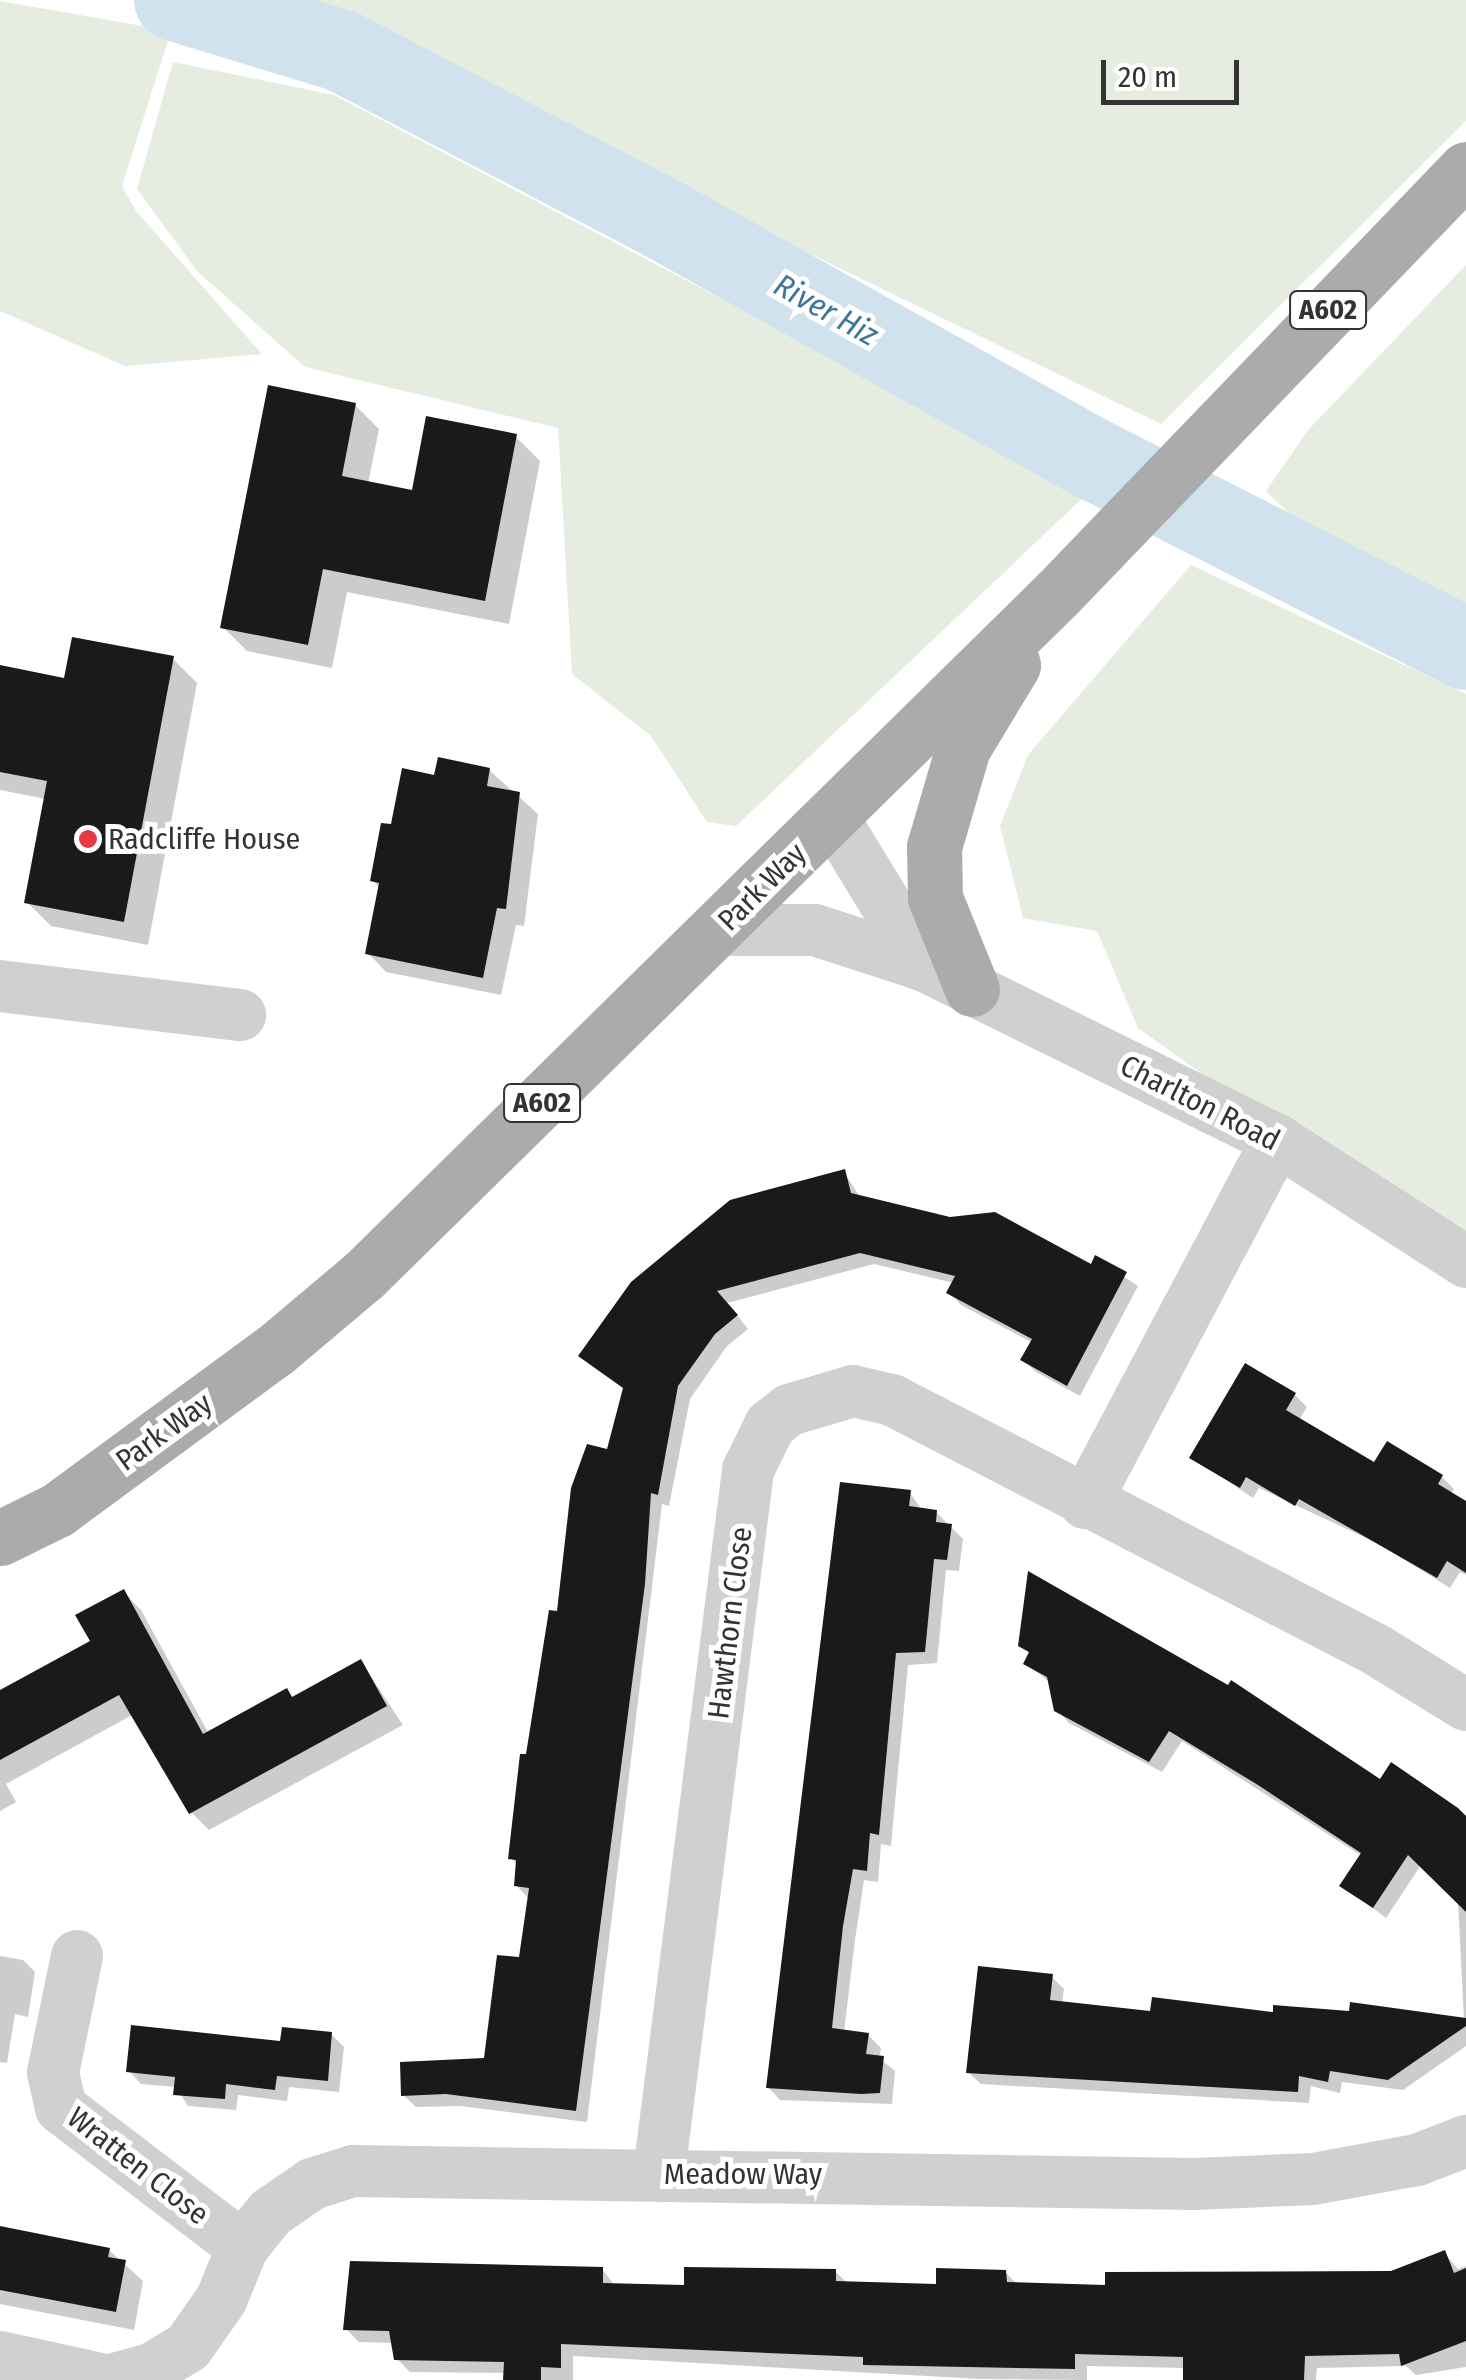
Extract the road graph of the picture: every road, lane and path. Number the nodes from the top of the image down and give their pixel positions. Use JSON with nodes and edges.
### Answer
{"nodes":[{"id":1,"x":1466,"y":169,"type":"edge"},
{"id":2,"x":1057,"y":594,"type":"junction"},
{"id":3,"x":832,"y":816,"type":"junction"},
{"id":4,"x":718,"y":930,"type":"junction"},
{"id":5,"x":924,"y":965,"type":"junction"},
{"id":6,"x":0,"y":986,"type":"edge"},
{"id":7,"x":972,"y":989,"type":"junction"},
{"id":8,"x":240,"y":1014,"type":"dead end"},
{"id":9,"x":1277,"y":1140,"type":"junction"},
{"id":10,"x":1466,"y":1262,"type":"edge"},
{"id":11,"x":1085,"y":1503,"type":"junction"},
{"id":12,"x":0,"y":1538,"type":"edge"},
{"id":13,"x":1466,"y":1705,"type":"edge"},
{"id":14,"x":77,"y":1956,"type":"dead end"},
{"id":15,"x":1466,"y":2141,"type":"edge"},
{"id":16,"x":659,"y":2174,"type":"junction"},
{"id":17,"x":242,"y":2247,"type":"junction"},
{"id":18,"x":0,"y":2357,"type":"edge"},
{"id":19,"x":108,"y":2380,"type":"edge"}],
"edges":[{"from":1,"to":2,"type":"main road","name":"Park Way","number":"A602"},
{"from":2,"to":3,"type":"main road","name":"Park Way","number":"A602"},
{"from":2,"to":7,"type":"main road"},
{"from":3,"to":4,"type":"main road","name":"Park Way","number":"A602"},
{"from":3,"to":5,"type":"street"},
{"from":4,"to":5,"type":"street","name":"Charlton Road"},
{"from":4,"to":12,"type":"main road","name":"Park Way","number":"A602"},
{"from":5,"to":7,"type":"street","name":"Charlton Road"},
{"from":6,"to":8,"type":"street"},
{"from":7,"to":9,"type":"street","name":"Charlton Road"},
{"from":9,"to":10,"type":"street","name":"Charlton Road"},
{"from":9,"to":11,"type":"street"},
{"from":11,"to":13,"type":"street","name":"Hawthorn Close"},
{"from":11,"to":16,"type":"street","name":"Hawthorn Close"},
{"from":14,"to":17,"type":"street","name":"Wratten Close"},
{"from":15,"to":16,"type":"street","name":"Meadow Way"},
{"from":16,"to":17,"type":"street","name":"Meadow Way"},
{"from":17,"to":19,"type":"street","name":"Meadow Way"},
{"from":18,"to":19,"type":"street","name":"Meadow Way"}]}
